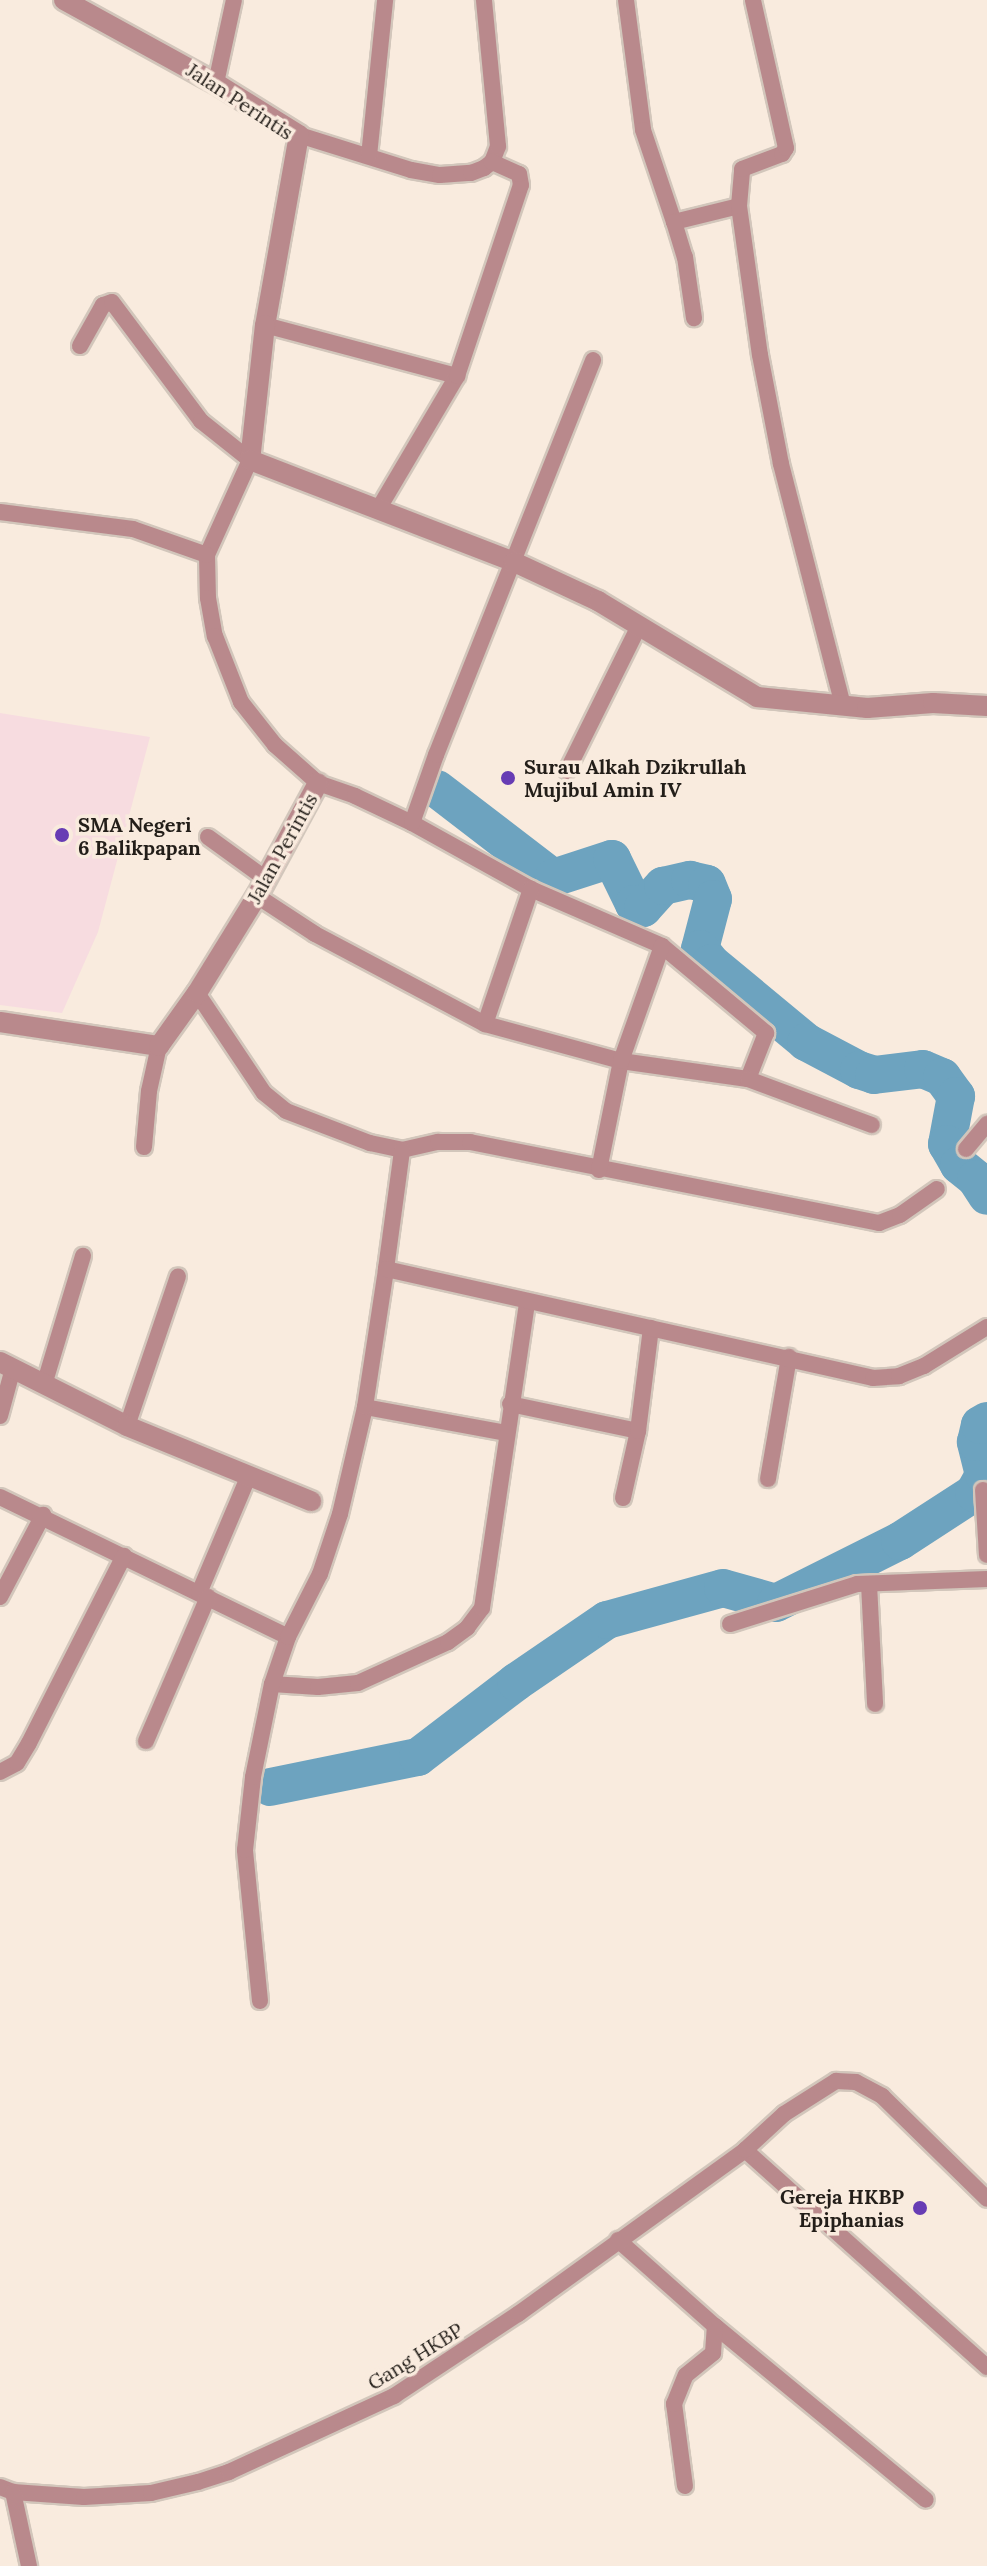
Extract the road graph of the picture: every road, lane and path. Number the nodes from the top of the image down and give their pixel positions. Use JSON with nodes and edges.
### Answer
{"nodes":[{"id":1,"x":64,"y":0,"type":"edge"},
{"id":2,"x":234,"y":0,"type":"edge"},
{"id":3,"x":385,"y":0,"type":"edge"},
{"id":4,"x":484,"y":0,"type":"edge"},
{"id":5,"x":626,"y":0,"type":"edge"},
{"id":6,"x":753,"y":0,"type":"edge"},
{"id":7,"x":216,"y":83,"type":"junction"},
{"id":8,"x":299,"y":135,"type":"junction"},
{"id":9,"x":369,"y":156,"type":"junction"},
{"id":10,"x":492,"y":162,"type":"junction"},
{"id":11,"x":739,"y":206,"type":"junction"},
{"id":12,"x":674,"y":222,"type":"junction"},
{"id":13,"x":694,"y":318,"type":"dead end"},
{"id":14,"x":265,"y":325,"type":"junction"},
{"id":15,"x":80,"y":346,"type":"dead end"},
{"id":16,"x":593,"y":360,"type":"dead end"},
{"id":17,"x":457,"y":376,"type":"junction"},
{"id":18,"x":250,"y":460,"type":"junction"},
{"id":19,"x":379,"y":508,"type":"junction"},
{"id":20,"x":0,"y":512,"type":"edge"},
{"id":21,"x":207,"y":555,"type":"junction"},
{"id":22,"x":514,"y":562,"type":"junction"},
{"id":23,"x":639,"y":626,"type":"junction"},
{"id":24,"x":843,"y":706,"type":"junction"},
{"id":25,"x":987,"y":706,"type":"edge"},
{"id":26,"x":567,"y":771,"type":"dead end"},
{"id":27,"x":318,"y":783,"type":"junction"},
{"id":28,"x":412,"y":823,"type":"junction"},
{"id":29,"x":208,"y":837,"type":"dead end"},
{"id":30,"x":261,"y":888,"type":"junction"},
{"id":31,"x":531,"y":889,"type":"junction"},
{"id":32,"x":662,"y":946,"type":"junction"},
{"id":33,"x":197,"y":993,"type":"junction"},
{"id":34,"x":0,"y":1022,"type":"edge"},
{"id":35,"x":485,"y":1024,"type":"junction"},
{"id":36,"x":159,"y":1046,"type":"junction"},
{"id":37,"x":621,"y":1061,"type":"junction"},
{"id":38,"x":748,"y":1079,"type":"junction"},
{"id":39,"x":987,"y":1124,"type":"edge"},
{"id":40,"x":872,"y":1125,"type":"dead end"},
{"id":41,"x":144,"y":1147,"type":"dead end"},
{"id":42,"x":966,"y":1149,"type":"dead end"},
{"id":43,"x":402,"y":1150,"type":"junction"},
{"id":44,"x":599,"y":1170,"type":"junction"},
{"id":45,"x":937,"y":1189,"type":"dead end"},
{"id":46,"x":83,"y":1256,"type":"dead end"},
{"id":47,"x":386,"y":1269,"type":"junction"},
{"id":48,"x":178,"y":1276,"type":"dead end"},
{"id":49,"x":527,"y":1303,"type":"junction"},
{"id":50,"x":987,"y":1327,"type":"edge"},
{"id":51,"x":651,"y":1328,"type":"junction"},
{"id":52,"x":789,"y":1357,"type":"junction"},
{"id":53,"x":6,"y":1365,"type":"edge"},
{"id":54,"x":44,"y":1385,"type":"junction"},
{"id":55,"x":510,"y":1404,"type":"junction"},
{"id":56,"x":365,"y":1407,"type":"junction"},
{"id":57,"x":0,"y":1416,"type":"edge"},
{"id":58,"x":127,"y":1426,"type":"junction"},
{"id":59,"x":638,"y":1431,"type":"junction"},
{"id":60,"x":506,"y":1433,"type":"junction"},
{"id":61,"x":249,"y":1475,"type":"junction"},
{"id":62,"x":768,"y":1479,"type":"dead end"},
{"id":63,"x":983,"y":1490,"type":"dead end"},
{"id":64,"x":0,"y":1497,"type":"edge"},
{"id":65,"x":623,"y":1498,"type":"dead end"},
{"id":66,"x":311,"y":1501,"type":"dead end"},
{"id":67,"x":43,"y":1515,"type":"junction"},
{"id":68,"x":987,"y":1555,"type":"edge"},
{"id":69,"x":124,"y":1556,"type":"junction"},
{"id":70,"x":987,"y":1579,"type":"edge"},
{"id":71,"x":869,"y":1584,"type":"junction"},
{"id":72,"x":204,"y":1595,"type":"junction"},
{"id":73,"x":0,"y":1597,"type":"edge"},
{"id":74,"x":730,"y":1624,"type":"dead end"},
{"id":75,"x":288,"y":1637,"type":"junction"},
{"id":76,"x":272,"y":1684,"type":"junction"},
{"id":77,"x":875,"y":1704,"type":"dead end"},
{"id":78,"x":146,"y":1741,"type":"dead end"},
{"id":79,"x":0,"y":1772,"type":"edge"},
{"id":80,"x":260,"y":2001,"type":"dead end"},
{"id":81,"x":745,"y":2150,"type":"junction"},
{"id":82,"x":987,"y":2199,"type":"edge"},
{"id":83,"x":618,"y":2240,"type":"junction"},
{"id":84,"x":715,"y":2326,"type":"junction"},
{"id":85,"x":987,"y":2367,"type":"edge"},
{"id":86,"x":685,"y":2486,"type":"dead end"},
{"id":87,"x":7,"y":2490,"type":"edge"},
{"id":88,"x":926,"y":2500,"type":"dead end"},
{"id":89,"x":29,"y":2566,"type":"edge"}],
"edges":[{"from":1,"to":7,"type":"street","name":"Jalan Perintis"},
{"from":2,"to":7,"type":"street"},
{"from":3,"to":9,"type":"street"},
{"from":4,"to":10,"type":"street"},
{"from":5,"to":12,"type":"street"},
{"from":6,"to":11,"type":"street"},
{"from":7,"to":8,"type":"street","name":"Jalan Perintis"},
{"from":8,"to":9,"type":"street"},
{"from":8,"to":14,"type":"street","name":"Jalan Perintis"},
{"from":9,"to":10,"type":"street"},
{"from":10,"to":17,"type":"street"},
{"from":11,"to":12,"type":"street"},
{"from":11,"to":24,"type":"street"},
{"from":12,"to":13,"type":"street"},
{"from":14,"to":17,"type":"street"},
{"from":14,"to":18,"type":"street","name":"Jalan Perintis"},
{"from":15,"to":18,"type":"street"},
{"from":16,"to":22,"type":"street"},
{"from":17,"to":19,"type":"street"},
{"from":18,"to":19,"type":"street"},
{"from":18,"to":21,"type":"street","name":"Jalan Perintis"},
{"from":19,"to":22,"type":"street"},
{"from":20,"to":21,"type":"street"},
{"from":21,"to":27,"type":"street","name":"Jalan Perintis"},
{"from":22,"to":23,"type":"street"},
{"from":22,"to":28,"type":"street"},
{"from":23,"to":24,"type":"street"},
{"from":23,"to":26,"type":"street"},
{"from":24,"to":25,"type":"street"},
{"from":27,"to":28,"type":"street"},
{"from":27,"to":30,"type":"street","name":"Jalan Perintis"},
{"from":28,"to":31,"type":"street"},
{"from":29,"to":30,"type":"street"},
{"from":30,"to":33,"type":"street","name":"Jalan Perintis"},
{"from":30,"to":35,"type":"street"},
{"from":31,"to":32,"type":"street"},
{"from":31,"to":35,"type":"street"},
{"from":32,"to":37,"type":"street"},
{"from":32,"to":38,"type":"street"},
{"from":33,"to":36,"type":"street","name":"Jalan Perintis"},
{"from":33,"to":43,"type":"street"},
{"from":34,"to":36,"type":"street"},
{"from":35,"to":37,"type":"street"},
{"from":36,"to":41,"type":"street"},
{"from":37,"to":38,"type":"street"},
{"from":37,"to":44,"type":"street"},
{"from":38,"to":40,"type":"street"},
{"from":39,"to":42,"type":"street"},
{"from":43,"to":44,"type":"street"},
{"from":43,"to":47,"type":"street"},
{"from":44,"to":45,"type":"street"},
{"from":46,"to":54,"type":"street"},
{"from":47,"to":49,"type":"street"},
{"from":47,"to":56,"type":"street"},
{"from":48,"to":58,"type":"street"},
{"from":49,"to":51,"type":"street"},
{"from":49,"to":55,"type":"street"},
{"from":50,"to":52,"type":"street"},
{"from":51,"to":52,"type":"street"},
{"from":51,"to":59,"type":"street"},
{"from":52,"to":62,"type":"street"},
{"from":53,"to":54,"type":"street"},
{"from":53,"to":57,"type":"street"},
{"from":54,"to":58,"type":"street"},
{"from":55,"to":59,"type":"street"},
{"from":55,"to":60,"type":"street"},
{"from":56,"to":60,"type":"street"},
{"from":56,"to":75,"type":"street"},
{"from":58,"to":61,"type":"street"},
{"from":59,"to":65,"type":"street"},
{"from":60,"to":76,"type":"street"},
{"from":61,"to":66,"type":"street"},
{"from":61,"to":72,"type":"street"},
{"from":63,"to":68,"type":"street"},
{"from":64,"to":67,"type":"street"},
{"from":67,"to":69,"type":"street"},
{"from":67,"to":73,"type":"street"},
{"from":69,"to":72,"type":"street"},
{"from":69,"to":79,"type":"street"},
{"from":70,"to":71,"type":"street"},
{"from":71,"to":74,"type":"street"},
{"from":71,"to":77,"type":"street"},
{"from":72,"to":75,"type":"street"},
{"from":72,"to":78,"type":"street"},
{"from":75,"to":76,"type":"street"},
{"from":76,"to":80,"type":"street"},
{"from":81,"to":82,"type":"street","name":"Gang HKBP"},
{"from":81,"to":83,"type":"street","name":"Gang HKBP"},
{"from":81,"to":85,"type":"street"},
{"from":83,"to":84,"type":"street"},
{"from":83,"to":87,"type":"street","name":"Gang HKBP"},
{"from":84,"to":86,"type":"street"},
{"from":84,"to":88,"type":"street"},
{"from":87,"to":89,"type":"street"}]}
